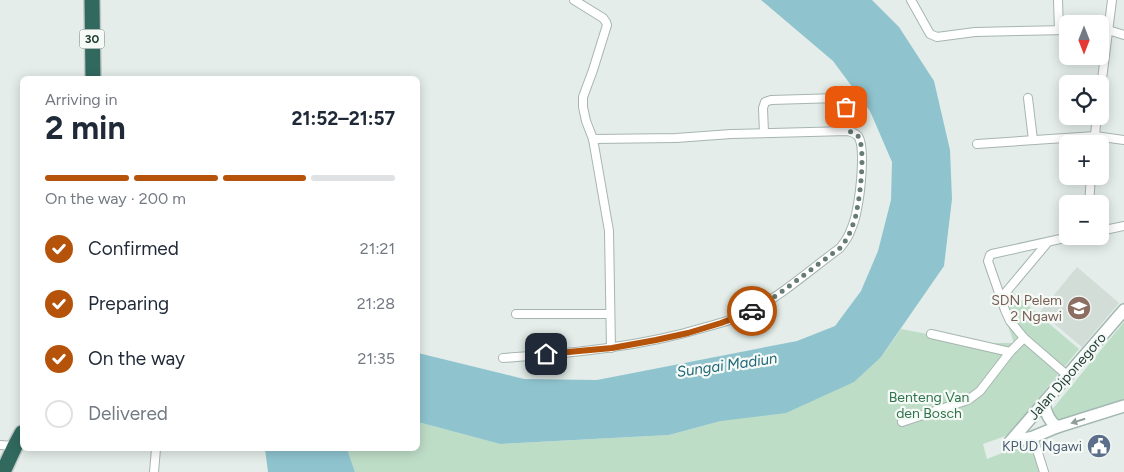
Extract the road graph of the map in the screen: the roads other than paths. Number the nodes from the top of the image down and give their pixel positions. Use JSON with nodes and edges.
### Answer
{"nodes":[{"id":1,"x":92,"y":0,"type":"edge"},
{"id":2,"x":574,"y":0,"type":"edge"},
{"id":3,"x":911,"y":0,"type":"edge"},
{"id":4,"x":1058,"y":0,"type":"edge"},
{"id":5,"x":1112,"y":0,"type":"edge"},
{"id":6,"x":1108,"y":15,"type":"edge"},
{"id":7,"x":1058,"y":30,"type":"joint"},
{"id":8,"x":1109,"y":31,"type":"edge"},
{"id":9,"x":1124,"y":35,"type":"edge"},
{"id":10,"x":93,"y":76,"type":"edge"},
{"id":11,"x":1028,"y":98,"type":"dead end"},
{"id":12,"x":848,"y":131,"type":"junction"},
{"id":13,"x":764,"y":133,"type":"junction"},
{"id":14,"x":593,"y":139,"type":"junction"},
{"id":15,"x":1033,"y":140,"type":"junction"},
{"id":16,"x":1059,"y":140,"type":"edge"},
{"id":17,"x":1109,"y":140,"type":"edge"},
{"id":18,"x":1124,"y":140,"type":"edge"},
{"id":19,"x":977,"y":144,"type":"dead end"},
{"id":20,"x":1124,"y":226,"type":"edge"},
{"id":21,"x":1109,"y":229,"type":"edge"},
{"id":22,"x":1059,"y":239,"type":"edge"},
{"id":23,"x":1048,"y":242,"type":"junction"},
{"id":24,"x":1001,"y":298,"type":"junction"},
{"id":25,"x":1124,"y":310,"type":"edge"},
{"id":26,"x":516,"y":314,"type":"dead end"},
{"id":27,"x":610,"y":314,"type":"junction"},
{"id":28,"x":931,"y":334,"type":"dead end"},
{"id":29,"x":1024,"y":338,"type":"junction"},
{"id":30,"x":612,"y":348,"type":"junction"},
{"id":31,"x":1010,"y":352,"type":"junction"},
{"id":32,"x":503,"y":358,"type":"dead end"},
{"id":33,"x":1068,"y":376,"type":"junction"},
{"id":34,"x":1044,"y":404,"type":"junction"},
{"id":35,"x":1124,"y":406,"type":"edge"},
{"id":36,"x":902,"y":422,"type":"dead end"},
{"id":37,"x":1057,"y":427,"type":"junction"},
{"id":38,"x":1033,"y":437,"type":"junction"},
{"id":39,"x":12,"y":441,"type":"edge"},
{"id":40,"x":156,"y":451,"type":"edge"},
{"id":41,"x":3,"y":472,"type":"edge"},
{"id":42,"x":154,"y":472,"type":"edge"},
{"id":43,"x":1044,"y":472,"type":"edge"}],
"edges":[{"from":1,"to":10,"type":"highway","number":"30"},
{"from":2,"to":14,"type":"street"},
{"from":3,"to":7,"type":"street"},
{"from":4,"to":7,"type":"street"},
{"from":5,"to":6,"type":"street"},
{"from":8,"to":9,"type":"street"},
{"from":11,"to":15,"type":"street"},
{"from":12,"to":13,"type":"street"},
{"from":12,"to":13,"type":"street"},
{"from":12,"to":30,"type":"street"},
{"from":13,"to":14,"type":"street"},
{"from":14,"to":27,"type":"street"},
{"from":15,"to":16,"type":"street"},
{"from":15,"to":19,"type":"street"},
{"from":17,"to":18,"type":"street"},
{"from":20,"to":21,"type":"street"},
{"from":22,"to":23,"type":"street"},
{"from":23,"to":24,"type":"street"},
{"from":23,"to":24,"type":"street"},
{"from":24,"to":29,"type":"street"},
{"from":25,"to":33,"type":"street","name":"Jalan Diponegoro"},
{"from":26,"to":27,"type":"street"},
{"from":27,"to":30,"type":"street"},
{"from":28,"to":31,"type":"street"},
{"from":29,"to":31,"type":"street"},
{"from":29,"to":33,"type":"street"},
{"from":30,"to":32,"type":"street"},
{"from":31,"to":36,"type":"street"},
{"from":33,"to":34,"type":"street","name":"Jalan Diponegoro"},
{"from":34,"to":37,"type":"street"},
{"from":34,"to":38,"type":"street","name":"Jalan Diponegoro"},
{"from":35,"to":37,"type":"street","one_way":true},
{"from":37,"to":38,"type":"street"},
{"from":38,"to":43,"type":"street"},
{"from":39,"to":41,"type":"highway"},
{"from":40,"to":42,"type":"street"}]}
